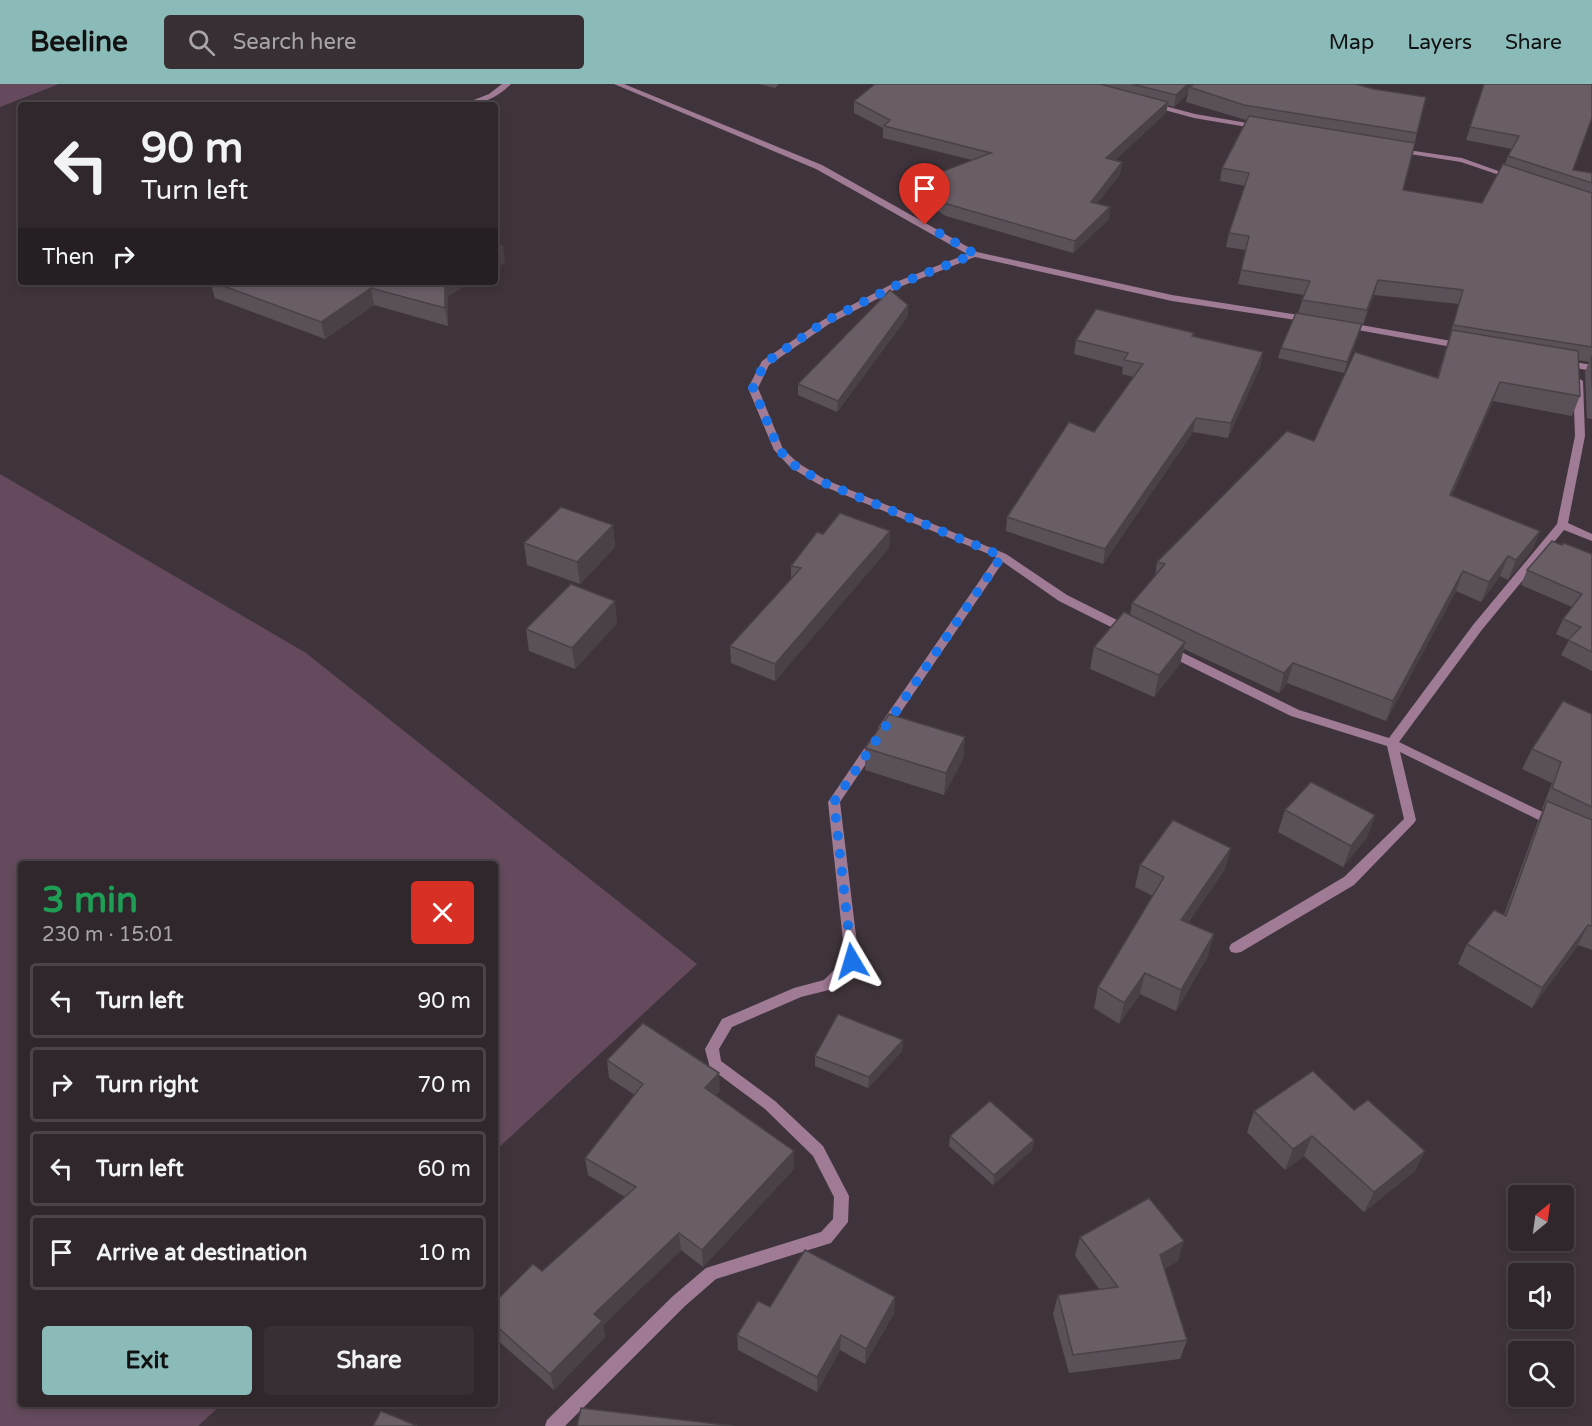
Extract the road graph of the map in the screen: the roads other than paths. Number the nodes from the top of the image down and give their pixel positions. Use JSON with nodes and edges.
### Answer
{"nodes":[{"id":1,"x":507,"y":84,"type":"edge"},
{"id":2,"x":618,"y":84,"type":"edge"},
{"id":3,"x":474,"y":102,"type":"edge"},
{"id":4,"x":1148,"y":103,"type":"edge"},
{"id":5,"x":1273,"y":129,"type":"edge"},
{"id":6,"x":1384,"y":148,"type":"edge"},
{"id":7,"x":1523,"y":181,"type":"edge"},
{"id":8,"x":975,"y":254,"type":"junction"},
{"id":9,"x":1322,"y":321,"type":"edge"},
{"id":10,"x":1333,"y":324,"type":"edge"},
{"id":11,"x":1473,"y":347,"type":"edge"},
{"id":12,"x":1555,"y":361,"type":"edge"},
{"id":13,"x":1578,"y":365,"type":"junction"},
{"id":14,"x":1592,"y":368,"type":"edge"},
{"id":15,"x":1562,"y":525,"type":"junction"},
{"id":16,"x":1592,"y":538,"type":"edge"},
{"id":17,"x":1002,"y":556,"type":"junction"},
{"id":18,"x":1135,"y":634,"type":"edge"},
{"id":19,"x":1156,"y":644,"type":"edge"},
{"id":20,"x":1392,"y":743,"type":"junction"},
{"id":21,"x":1572,"y":831,"type":"edge"},
{"id":22,"x":1236,"y":948,"type":"dead end"},
{"id":23,"x":553,"y":1426,"type":"edge"}],
"edges":[{"from":1,"to":3,"type":"street"},
{"from":2,"to":8,"type":"street"},
{"from":4,"to":5,"type":"street"},
{"from":6,"to":7,"type":"street"},
{"from":8,"to":9,"type":"street"},
{"from":8,"to":17,"type":"street"},
{"from":10,"to":11,"type":"street"},
{"from":12,"to":13,"type":"street"},
{"from":13,"to":14,"type":"street"},
{"from":13,"to":15,"type":"street"},
{"from":15,"to":16,"type":"street"},
{"from":15,"to":20,"type":"street"},
{"from":17,"to":18,"type":"street"},
{"from":17,"to":23,"type":"street"},
{"from":19,"to":20,"type":"street"},
{"from":20,"to":21,"type":"street"},
{"from":20,"to":22,"type":"street"}]}
